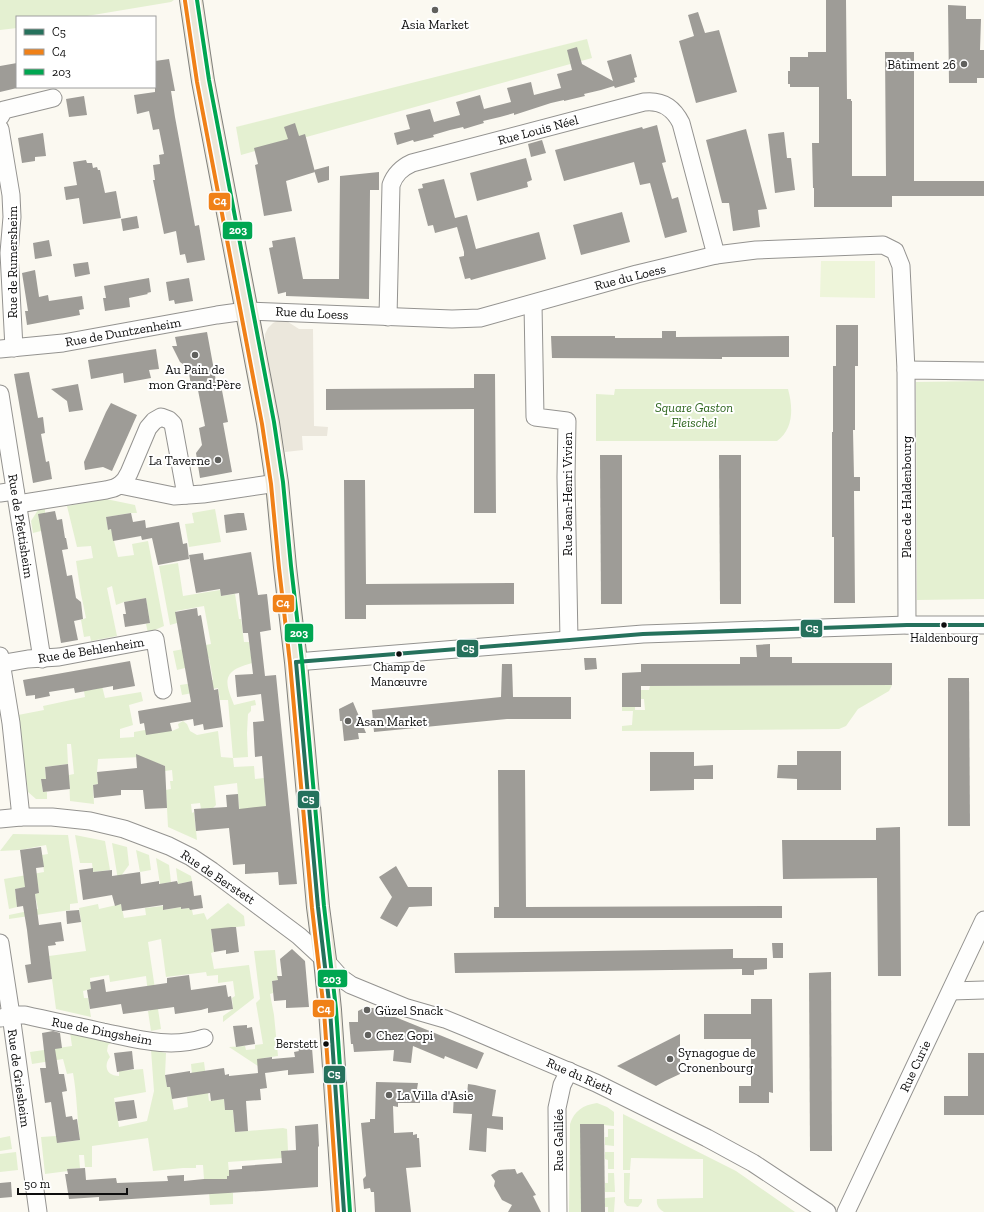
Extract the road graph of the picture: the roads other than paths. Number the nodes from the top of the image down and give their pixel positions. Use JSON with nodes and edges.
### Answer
{"nodes":[{"id":1,"x":191,"y":0,"type":"edge"},
{"id":2,"x":53,"y":98,"type":"dead end"},
{"id":3,"x":0,"y":117,"type":"edge"},
{"id":4,"x":0,"y":129,"type":"edge"},
{"id":5,"x":716,"y":255,"type":"junction"},
{"id":6,"x":533,"y":304,"type":"junction"},
{"id":7,"x":246,"y":311,"type":"junction"},
{"id":8,"x":388,"y":317,"type":"junction"},
{"id":9,"x":7,"y":349,"type":"edge"},
{"id":10,"x":906,"y":370,"type":"junction"},
{"id":11,"x":984,"y":371,"type":"edge"},
{"id":12,"x":0,"y":394,"type":"edge"},
{"id":13,"x":277,"y":483,"type":"junction"},
{"id":14,"x":120,"y":485,"type":"junction"},
{"id":15,"x":11,"y":496,"type":"edge"},
{"id":16,"x":186,"y":496,"type":"junction"},
{"id":17,"x":907,"y":625,"type":"junction"},
{"id":18,"x":984,"y":625,"type":"edge"},
{"id":19,"x":569,"y":640,"type":"junction"},
{"id":20,"x":42,"y":658,"type":"junction"},
{"id":21,"x":0,"y":661,"type":"edge"},
{"id":22,"x":296,"y":662,"type":"junction"},
{"id":23,"x":163,"y":690,"type":"dead end"},
{"id":24,"x":21,"y":817,"type":"junction"},
{"id":25,"x":0,"y":819,"type":"edge"},
{"id":26,"x":984,"y":920,"type":"edge"},
{"id":27,"x":0,"y":943,"type":"edge"},
{"id":28,"x":325,"y":960,"type":"junction"},
{"id":29,"x":984,"y":990,"type":"edge"},
{"id":30,"x":951,"y":991,"type":"junction"},
{"id":31,"x":6,"y":1017,"type":"edge"},
{"id":32,"x":204,"y":1038,"type":"dead end"},
{"id":33,"x":569,"y":1071,"type":"junction"},
{"id":34,"x":38,"y":1212,"type":"edge"},
{"id":35,"x":344,"y":1212,"type":"edge"},
{"id":36,"x":558,"y":1212,"type":"edge"},
{"id":37,"x":828,"y":1212,"type":"edge"},
{"id":38,"x":846,"y":1212,"type":"edge"}],
"edges":[{"from":1,"to":7,"type":"main road"},
{"from":2,"to":3,"type":"street"},
{"from":4,"to":9,"type":"street","name":"Rue de Rumersheim"},
{"from":5,"to":6,"type":"street","name":"Rue du Loess"},
{"from":5,"to":8,"type":"street","name":"Rue Louis Néel"},
{"from":5,"to":10,"type":"street","name":"Rue du Loess"},
{"from":6,"to":8,"type":"street","name":"Rue du Loess"},
{"from":6,"to":19,"type":"street","name":"Rue Jean-Henri Vivien"},
{"from":7,"to":8,"type":"street","name":"Rue du Loess"},
{"from":7,"to":9,"type":"street","name":"Rue de Duntzenheim"},
{"from":7,"to":13,"type":"main road"},
{"from":10,"to":11,"type":"street"},
{"from":10,"to":17,"type":"street","name":"Place de Haldenbourg"},
{"from":12,"to":15,"type":"street","name":"Rue de Pfettisheim"},
{"from":13,"to":16,"type":"street"},
{"from":13,"to":22,"type":"main road"},
{"from":14,"to":15,"type":"street"},
{"from":14,"to":16,"type":"street"},
{"from":14,"to":16,"type":"street"},
{"from":15,"to":20,"type":"street","name":"Rue de Pfettisheim"},
{"from":17,"to":18,"type":"street"},
{"from":17,"to":19,"type":"street"},
{"from":19,"to":22,"type":"street"},
{"from":20,"to":21,"type":"street","name":"Rue de Behlenheim"},
{"from":20,"to":23,"type":"street","name":"Rue de Behlenheim"},
{"from":21,"to":24,"type":"street"},
{"from":22,"to":28,"type":"main road"},
{"from":24,"to":25,"type":"street","name":"Rue de Berstett"},
{"from":24,"to":28,"type":"street","name":"Rue de Berstett"},
{"from":26,"to":30,"type":"street","name":"Rue Curie"},
{"from":27,"to":31,"type":"street","name":"Rue de Griesheim"},
{"from":28,"to":33,"type":"street","name":"Rue du Rieth"},
{"from":28,"to":35,"type":"main road"},
{"from":29,"to":30,"type":"street"},
{"from":30,"to":38,"type":"street","name":"Rue Curie"},
{"from":31,"to":32,"type":"street","name":"Rue de Dingsheim"},
{"from":31,"to":34,"type":"street","name":"Rue de Griesheim"},
{"from":33,"to":36,"type":"street","name":"Rue Galilée"},
{"from":33,"to":37,"type":"street","name":"Rue du Rieth"}]}
